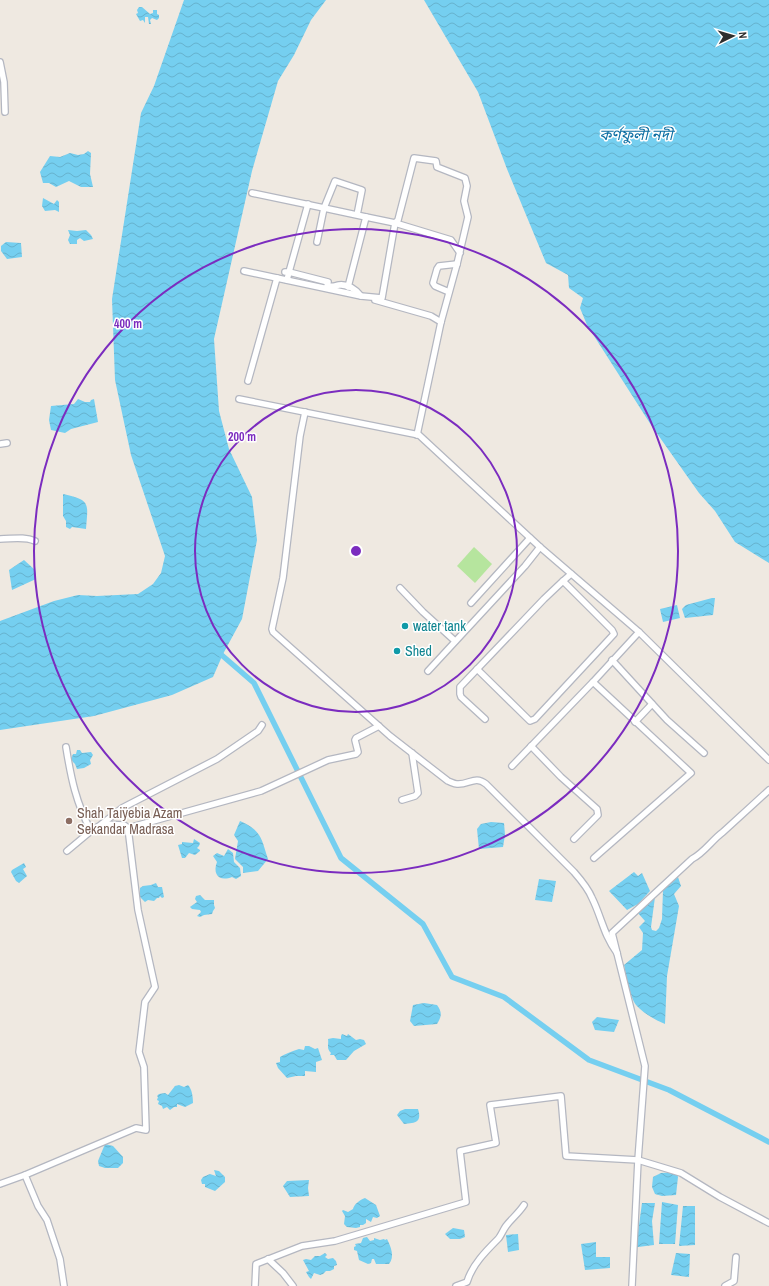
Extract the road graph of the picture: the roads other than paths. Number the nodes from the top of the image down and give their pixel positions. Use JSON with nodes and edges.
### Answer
{"nodes":[{"id":1,"x":0,"y":62,"type":"edge"},
{"id":2,"x":5,"y":112,"type":"dead end"},
{"id":3,"x":252,"y":193,"type":"dead end"},
{"id":4,"x":308,"y":204,"type":"junction"},
{"id":5,"x":324,"y":208,"type":"junction"},
{"id":6,"x":356,"y":215,"type":"junction"},
{"id":7,"x":366,"y":217,"type":"junction"},
{"id":8,"x":395,"y":223,"type":"junction"},
{"id":9,"x":317,"y":242,"type":"dead end"},
{"id":10,"x":460,"y":253,"type":"junction"},
{"id":11,"x":457,"y":264,"type":"junction"},
{"id":12,"x":244,"y":271,"type":"dead end"},
{"id":13,"x":287,"y":272,"type":"junction"},
{"id":14,"x":277,"y":278,"type":"junction"},
{"id":15,"x":287,"y":280,"type":"junction"},
{"id":16,"x":348,"y":287,"type":"junction"},
{"id":17,"x":449,"y":292,"type":"junction"},
{"id":18,"x":361,"y":296,"type":"junction"},
{"id":19,"x":441,"y":322,"type":"junction"},
{"id":20,"x":248,"y":381,"type":"dead end"},
{"id":21,"x":239,"y":399,"type":"dead end"},
{"id":22,"x":305,"y":412,"type":"junction"},
{"id":23,"x":417,"y":435,"type":"junction"},
{"id":24,"x":7,"y":443,"type":"dead end"},
{"id":25,"x":0,"y":444,"type":"edge"},
{"id":26,"x":530,"y":538,"type":"junction"},
{"id":27,"x":0,"y":539,"type":"edge"},
{"id":28,"x":35,"y":541,"type":"dead end"},
{"id":29,"x":540,"y":548,"type":"junction"},
{"id":30,"x":571,"y":574,"type":"junction"},
{"id":31,"x":563,"y":581,"type":"junction"},
{"id":32,"x":400,"y":588,"type":"dead end"},
{"id":33,"x":471,"y":603,"type":"dead end"},
{"id":34,"x":639,"y":632,"type":"junction"},
{"id":35,"x":455,"y":641,"type":"junction"},
{"id":36,"x":612,"y":660,"type":"junction"},
{"id":37,"x":477,"y":669,"type":"junction"},
{"id":38,"x":428,"y":671,"type":"dead end"},
{"id":39,"x":593,"y":682,"type":"junction"},
{"id":40,"x":652,"y":704,"type":"junction"},
{"id":41,"x":485,"y":719,"type":"dead end"},
{"id":42,"x":636,"y":722,"type":"junction"},
{"id":43,"x":262,"y":725,"type":"dead end"},
{"id":44,"x":379,"y":726,"type":"junction"},
{"id":45,"x":531,"y":746,"type":"junction"},
{"id":46,"x":66,"y":747,"type":"dead end"},
{"id":47,"x":412,"y":753,"type":"junction"},
{"id":48,"x":704,"y":753,"type":"dead end"},
{"id":49,"x":769,"y":760,"type":"edge"},
{"id":50,"x":512,"y":766,"type":"dead end"},
{"id":51,"x":769,"y":790,"type":"edge"},
{"id":52,"x":402,"y":800,"type":"dead end"},
{"id":53,"x":102,"y":824,"type":"junction"},
{"id":54,"x":128,"y":828,"type":"junction"},
{"id":55,"x":91,"y":831,"type":"junction"},
{"id":56,"x":574,"y":839,"type":"dead end"},
{"id":57,"x":67,"y":851,"type":"dead end"},
{"id":58,"x":594,"y":858,"type":"dead end"},
{"id":59,"x":617,"y":953,"type":"junction"},
{"id":60,"x":638,"y":1160,"type":"junction"},
{"id":61,"x":25,"y":1174,"type":"junction"},
{"id":62,"x":0,"y":1184,"type":"edge"},
{"id":63,"x":524,"y":1205,"type":"dead end"},
{"id":64,"x":769,"y":1223,"type":"edge"},
{"id":65,"x":736,"y":1257,"type":"dead end"},
{"id":66,"x":268,"y":1259,"type":"junction"},
{"id":67,"x":458,"y":1285,"type":"edge"},
{"id":68,"x":64,"y":1286,"type":"edge"},
{"id":69,"x":255,"y":1286,"type":"edge"},
{"id":70,"x":293,"y":1286,"type":"edge"},
{"id":71,"x":632,"y":1286,"type":"edge"},
{"id":72,"x":725,"y":1286,"type":"edge"}],
"edges":[{"from":1,"to":2,"type":"street"},
{"from":3,"to":4,"type":"street"},
{"from":4,"to":5,"type":"street"},
{"from":4,"to":13,"type":"street"},
{"from":5,"to":6,"type":"street"},
{"from":5,"to":6,"type":"street"},
{"from":5,"to":9,"type":"street"},
{"from":6,"to":7,"type":"street"},
{"from":7,"to":8,"type":"street"},
{"from":7,"to":16,"type":"street"},
{"from":8,"to":10,"type":"street"},
{"from":8,"to":10,"type":"street"},
{"from":8,"to":18,"type":"street"},
{"from":10,"to":11,"type":"street"},
{"from":11,"to":17,"type":"street"},
{"from":11,"to":17,"type":"street"},
{"from":12,"to":14,"type":"street"},
{"from":13,"to":15,"type":"street"},
{"from":13,"to":16,"type":"street"},
{"from":14,"to":15,"type":"street"},
{"from":14,"to":20,"type":"street"},
{"from":15,"to":18,"type":"street"},
{"from":16,"to":18,"type":"street"},
{"from":17,"to":19,"type":"street"},
{"from":18,"to":19,"type":"street"},
{"from":19,"to":23,"type":"street"},
{"from":21,"to":22,"type":"street"},
{"from":22,"to":23,"type":"street"},
{"from":22,"to":44,"type":"street"},
{"from":23,"to":26,"type":"street"},
{"from":24,"to":25,"type":"street"},
{"from":26,"to":29,"type":"street"},
{"from":26,"to":33,"type":"street"},
{"from":27,"to":28,"type":"street"},
{"from":29,"to":30,"type":"street"},
{"from":29,"to":35,"type":"street"},
{"from":30,"to":31,"type":"street"},
{"from":30,"to":34,"type":"street"},
{"from":31,"to":37,"type":"street"},
{"from":31,"to":37,"type":"street"},
{"from":32,"to":35,"type":"street"},
{"from":34,"to":36,"type":"street"},
{"from":34,"to":49,"type":"street"},
{"from":35,"to":38,"type":"street"},
{"from":36,"to":39,"type":"street"},
{"from":36,"to":40,"type":"street"},
{"from":37,"to":41,"type":"street"},
{"from":39,"to":42,"type":"street"},
{"from":39,"to":45,"type":"street"},
{"from":40,"to":42,"type":"street"},
{"from":40,"to":48,"type":"street"},
{"from":42,"to":58,"type":"street"},
{"from":43,"to":53,"type":"street"},
{"from":44,"to":47,"type":"street"},
{"from":44,"to":54,"type":"street"},
{"from":45,"to":50,"type":"street"},
{"from":45,"to":56,"type":"street"},
{"from":46,"to":55,"type":"street"},
{"from":47,"to":52,"type":"street"},
{"from":47,"to":59,"type":"street"},
{"from":51,"to":59,"type":"street"},
{"from":53,"to":54,"type":"street"},
{"from":53,"to":55,"type":"street"},
{"from":54,"to":61,"type":"street"},
{"from":55,"to":57,"type":"street"},
{"from":59,"to":60,"type":"street"},
{"from":60,"to":64,"type":"street"},
{"from":60,"to":66,"type":"street"},
{"from":60,"to":71,"type":"street"},
{"from":61,"to":62,"type":"street"},
{"from":61,"to":68,"type":"street"},
{"from":63,"to":67,"type":"street"},
{"from":65,"to":72,"type":"street"},
{"from":66,"to":69,"type":"street"},
{"from":66,"to":70,"type":"street"}]}
